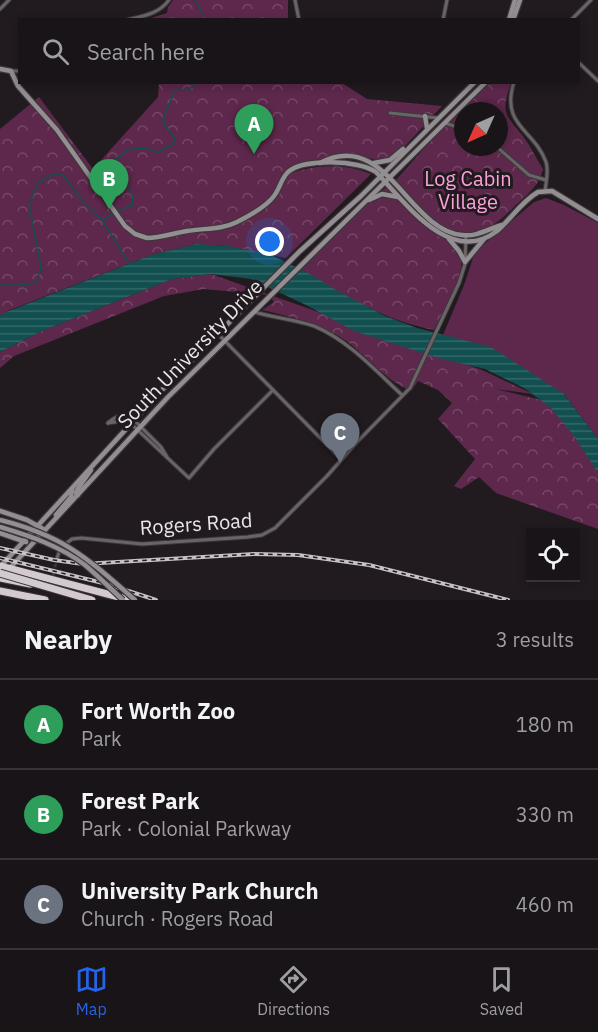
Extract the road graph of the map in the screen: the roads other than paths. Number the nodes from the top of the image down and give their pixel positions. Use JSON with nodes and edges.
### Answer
{"nodes":[{"id":1,"x":9,"y":0,"type":"edge"},
{"id":2,"x":169,"y":0,"type":"edge"},
{"id":3,"x":295,"y":0,"type":"edge"},
{"id":4,"x":447,"y":0,"type":"edge"},
{"id":5,"x":518,"y":0,"type":"edge"},
{"id":6,"x":591,"y":0,"type":"edge"},
{"id":7,"x":0,"y":9,"type":"edge"},
{"id":8,"x":135,"y":18,"type":"edge"},
{"id":9,"x":299,"y":18,"type":"edge"},
{"id":10,"x":443,"y":18,"type":"edge"},
{"id":11,"x":510,"y":18,"type":"edge"},
{"id":12,"x":514,"y":18,"type":"edge"},
{"id":13,"x":573,"y":18,"type":"edge"},
{"id":14,"x":580,"y":63,"type":"edge"},
{"id":15,"x":0,"y":69,"type":"edge"},
{"id":16,"x":11,"y":71,"type":"junction"},
{"id":17,"x":18,"y":71,"type":"edge"},
{"id":18,"x":598,"y":74,"type":"edge"},
{"id":19,"x":594,"y":78,"type":"junction"},
{"id":20,"x":598,"y":81,"type":"edge"},
{"id":21,"x":473,"y":84,"type":"edge"},
{"id":22,"x":484,"y":84,"type":"edge"},
{"id":23,"x":514,"y":84,"type":"edge"},
{"id":24,"x":390,"y":113,"type":"dead end"},
{"id":25,"x":425,"y":116,"type":"junction"},
{"id":26,"x":438,"y":118,"type":"junction"},
{"id":27,"x":445,"y":123,"type":"junction"},
{"id":28,"x":454,"y":126,"type":"edge"},
{"id":29,"x":427,"y":129,"type":"junction"},
{"id":30,"x":420,"y":136,"type":"junction"},
{"id":31,"x":507,"y":156,"type":"edge"},
{"id":32,"x":320,"y":163,"type":"junction"},
{"id":33,"x":372,"y":164,"type":"junction"},
{"id":34,"x":382,"y":174,"type":"junction"},
{"id":35,"x":388,"y":180,"type":"junction"},
{"id":36,"x":546,"y":180,"type":"junction"},
{"id":37,"x":545,"y":191,"type":"junction"},
{"id":38,"x":364,"y":202,"type":"junction"},
{"id":39,"x":410,"y":207,"type":"junction"},
{"id":40,"x":598,"y":219,"type":"edge"},
{"id":41,"x":503,"y":224,"type":"junction"},
{"id":42,"x":488,"y":236,"type":"junction"},
{"id":43,"x":448,"y":238,"type":"junction"},
{"id":44,"x":466,"y":239,"type":"junction"},
{"id":45,"x":465,"y":262,"type":"junction"},
{"id":46,"x":257,"y":294,"type":"junction"},
{"id":47,"x":253,"y":311,"type":"junction"},
{"id":48,"x":218,"y":334,"type":"junction"},
{"id":49,"x":225,"y":340,"type":"junction"},
{"id":50,"x":273,"y":390,"type":"junction"},
{"id":51,"x":403,"y":395,"type":"junction"},
{"id":52,"x":134,"y":419,"type":"junction"},
{"id":53,"x":130,"y":424,"type":"junction"},
{"id":54,"x":141,"y":425,"type":"junction"},
{"id":55,"x":136,"y":430,"type":"junction"},
{"id":56,"x":168,"y":459,"type":"junction"},
{"id":57,"x":342,"y":459,"type":"junction"},
{"id":58,"x":92,"y":468,"type":"junction"},
{"id":59,"x":72,"y":489,"type":"junction"},
{"id":60,"x":78,"y":495,"type":"junction"},
{"id":61,"x":53,"y":510,"type":"junction"},
{"id":62,"x":2,"y":512,"type":"edge"},
{"id":63,"x":0,"y":520,"type":"edge"},
{"id":64,"x":27,"y":520,"type":"junction"},
{"id":65,"x":55,"y":520,"type":"junction"},
{"id":66,"x":39,"y":525,"type":"junction"},
{"id":67,"x":0,"y":527,"type":"edge"},
{"id":68,"x":45,"y":530,"type":"junction"},
{"id":69,"x":0,"y":533,"type":"edge"},
{"id":70,"x":24,"y":541,"type":"junction"},
{"id":71,"x":31,"y":544,"type":"junction"},
{"id":72,"x":57,"y":558,"type":"tunnel mouth"},
{"id":73,"x":0,"y":568,"type":"edge"},
{"id":74,"x":9,"y":568,"type":"junction"},
{"id":75,"x":52,"y":577,"type":"junction"},
{"id":76,"x":0,"y":578,"type":"edge"},
{"id":77,"x":46,"y":588,"type":"junction"},
{"id":78,"x":0,"y":590,"type":"edge"},
{"id":79,"x":45,"y":600,"type":"edge"},
{"id":80,"x":92,"y":600,"type":"edge"},
{"id":81,"x":123,"y":600,"type":"edge"},
{"id":82,"x":130,"y":600,"type":"edge"},
{"id":83,"x":135,"y":600,"type":"edge"}],
"edges":[{"from":1,"to":7,"type":"street"},
{"from":2,"to":8,"type":"street"},
{"from":3,"to":9,"type":"street"},
{"from":4,"to":10,"type":"street"},
{"from":5,"to":11,"type":"main road"},
{"from":5,"to":12,"type":"main road"},
{"from":6,"to":13,"type":"street"},
{"from":14,"to":19,"type":"street"},
{"from":15,"to":16,"type":"main road"},
{"from":16,"to":17,"type":"street"},
{"from":16,"to":32,"type":"main road"},
{"from":18,"to":19,"type":"street"},
{"from":19,"to":20,"type":"street"},
{"from":21,"to":26,"type":"main road","name":"South University Drive"},
{"from":22,"to":27,"type":"main road","name":"South University Drive"},
{"from":23,"to":36,"type":"street"},
{"from":24,"to":25,"type":"street"},
{"from":25,"to":26,"type":"street"},
{"from":25,"to":29,"type":"main road"},
{"from":26,"to":29,"type":"main road","name":"South University Drive"},
{"from":27,"to":28,"type":"street"},
{"from":27,"to":35,"type":"main road","name":"South University Drive"},
{"from":29,"to":30,"type":"main road","name":"South University Drive"},
{"from":30,"to":33,"type":"main road"},
{"from":30,"to":34,"type":"main road","name":"South University Drive"},
{"from":31,"to":36,"type":"street"},
{"from":32,"to":33,"type":"main road"},
{"from":32,"to":34,"type":"main road"},
{"from":33,"to":34,"type":"main road"},
{"from":34,"to":35,"type":"main road"},
{"from":34,"to":46,"type":"main road","name":"South University Drive"},
{"from":35,"to":38,"type":"main road","name":"South University Drive"},
{"from":35,"to":39,"type":"main road"},
{"from":35,"to":44,"type":"main road"},
{"from":36,"to":37,"type":"street"},
{"from":37,"to":40,"type":"main road"},
{"from":37,"to":41,"type":"main road"},
{"from":38,"to":39,"type":"main road"},
{"from":38,"to":47,"type":"main road","name":"South University Drive"},
{"from":39,"to":43,"type":"main road"},
{"from":41,"to":42,"type":"main road"},
{"from":41,"to":44,"type":"main road"},
{"from":42,"to":44,"type":"main road"},
{"from":42,"to":45,"type":"main road"},
{"from":43,"to":44,"type":"main road"},
{"from":43,"to":45,"type":"main road"},
{"from":44,"to":45,"type":"street","name":"Rogers Road"},
{"from":45,"to":51,"type":"street","name":"Rogers Road"},
{"from":46,"to":47,"type":"main road"},
{"from":46,"to":48,"type":"main road","name":"South University Drive"},
{"from":47,"to":49,"type":"main road","name":"South University Drive"},
{"from":47,"to":51,"type":"street"},
{"from":48,"to":49,"type":"street"},
{"from":48,"to":52,"type":"main road","name":"South University Drive"},
{"from":49,"to":50,"type":"street"},
{"from":49,"to":54,"type":"main road","name":"South University Drive"},
{"from":50,"to":56,"type":"street"},
{"from":50,"to":57,"type":"street"},
{"from":51,"to":57,"type":"street","name":"Rogers Road"},
{"from":52,"to":53,"type":"main road","name":"South University Drive"},
{"from":52,"to":53,"type":"street"},
{"from":52,"to":54,"type":"street"},
{"from":53,"to":55,"type":"street"},
{"from":53,"to":58,"type":"main road","name":"South University Drive"},
{"from":54,"to":55,"type":"main road","name":"South University Drive"},
{"from":54,"to":56,"type":"street"},
{"from":55,"to":56,"type":"street"},
{"from":55,"to":60,"type":"main road","name":"South University Drive"},
{"from":57,"to":72,"type":"street","name":"Rogers Road"},
{"from":58,"to":59,"type":"main road","name":"South University Drive"},
{"from":58,"to":60,"type":"main road"},
{"from":59,"to":61,"type":"main road","name":"South University Drive"},
{"from":59,"to":65,"type":"main road"},
{"from":60,"to":65,"type":"main road","name":"South University Drive"},
{"from":61,"to":64,"type":"main road"},
{"from":61,"to":66,"type":"main road","name":"South University Drive"},
{"from":62,"to":64,"type":"main road"},
{"from":63,"to":83,"type":"main road","bridge":true},
{"from":64,"to":66,"type":"main road"},
{"from":65,"to":68,"type":"main road","name":"South University Drive"},
{"from":66,"to":68,"type":"main road"},
{"from":66,"to":70,"type":"main road","name":"South University Drive"},
{"from":67,"to":81,"type":"main road","bridge":true},
{"from":68,"to":71,"type":"main road","name":"South University Drive"},
{"from":69,"to":70,"type":"main road"},
{"from":70,"to":71,"type":"main road"},
{"from":70,"to":73,"type":"main road","name":"South University Drive"},
{"from":71,"to":74,"type":"main road","name":"South University Drive"},
{"from":73,"to":74,"type":"highway"},
{"from":73,"to":77,"type":"highway","bridge":true},
{"from":74,"to":75,"type":"highway"},
{"from":74,"to":76,"type":"main road","name":"South University Drive"},
{"from":75,"to":77,"type":"street"},
{"from":75,"to":82,"type":"highway"},
{"from":76,"to":77,"type":"highway","bridge":true},
{"from":77,"to":80,"type":"highway","bridge":true},
{"from":78,"to":79,"type":"highway"}]}
